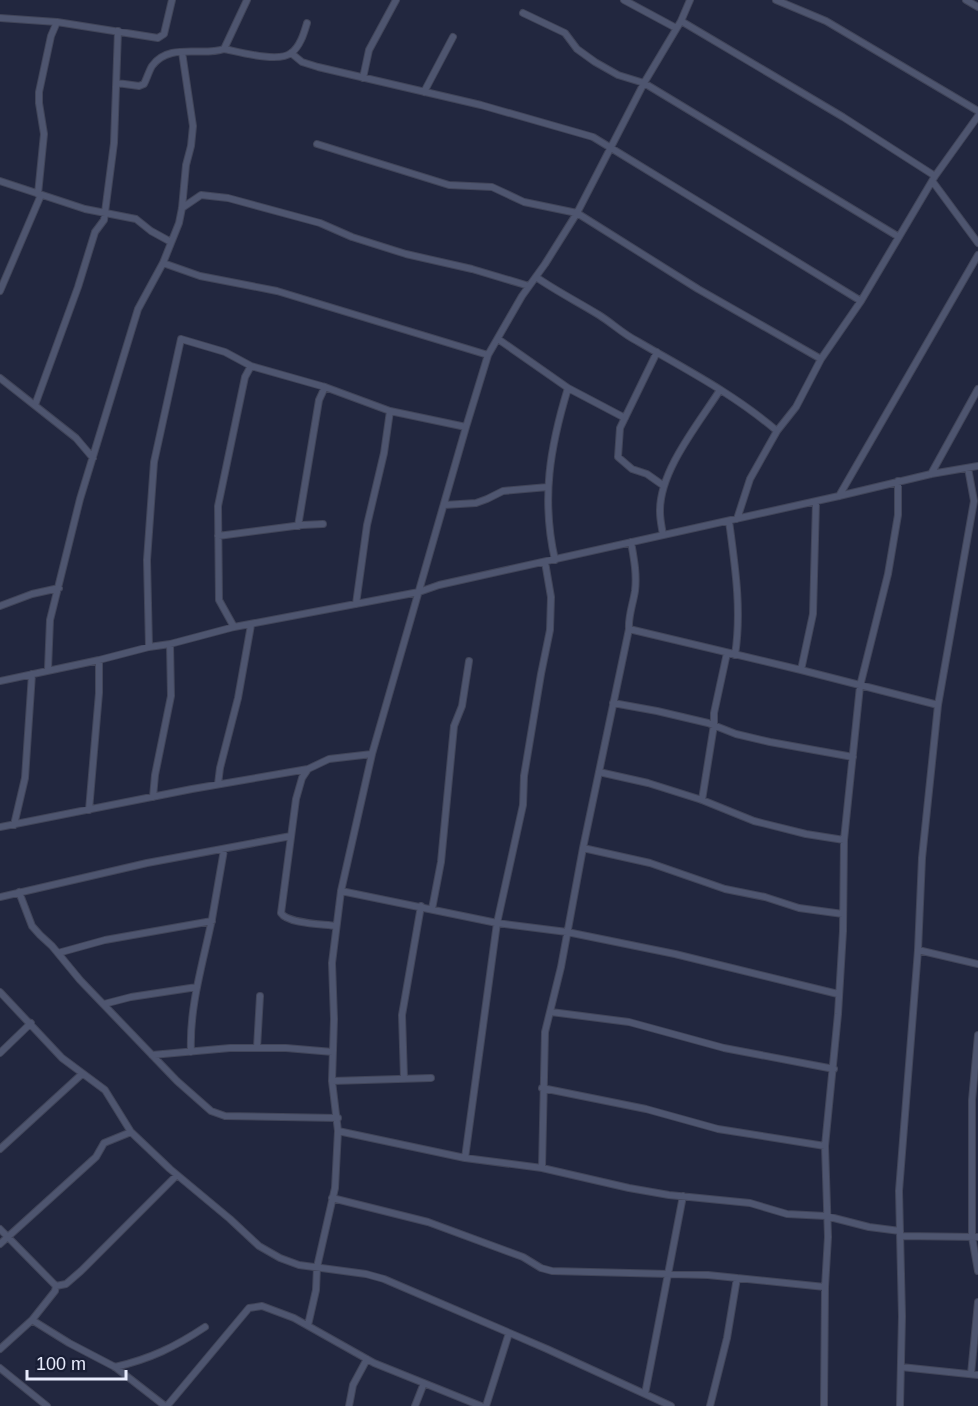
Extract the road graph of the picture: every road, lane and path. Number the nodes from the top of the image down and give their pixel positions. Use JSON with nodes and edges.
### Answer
{"nodes":[{"id":1,"x":172,"y":0,"type":"edge"},
{"id":2,"x":247,"y":0,"type":"edge"},
{"id":3,"x":396,"y":0,"type":"edge"},
{"id":4,"x":624,"y":0,"type":"edge"},
{"id":5,"x":690,"y":0,"type":"edge"},
{"id":6,"x":776,"y":0,"type":"edge"},
{"id":7,"x":966,"y":0,"type":"edge"},
{"id":8,"x":978,"y":7,"type":"edge"},
{"id":9,"x":523,"y":13,"type":"dead end"},
{"id":10,"x":0,"y":18,"type":"edge"},
{"id":11,"x":681,"y":21,"type":"junction"},
{"id":12,"x":57,"y":22,"type":"junction"},
{"id":13,"x":308,"y":23,"type":"dead end"},
{"id":14,"x":676,"y":28,"type":"junction"},
{"id":15,"x":118,"y":31,"type":"junction"},
{"id":16,"x":453,"y":37,"type":"dead end"},
{"id":17,"x":224,"y":49,"type":"junction"},
{"id":18,"x":182,"y":52,"type":"junction"},
{"id":19,"x":291,"y":54,"type":"junction"},
{"id":20,"x":363,"y":78,"type":"junction"},
{"id":21,"x":117,"y":83,"type":"junction"},
{"id":22,"x":644,"y":83,"type":"junction"},
{"id":23,"x":424,"y":92,"type":"junction"},
{"id":24,"x":978,"y":113,"type":"edge"},
{"id":25,"x":317,"y":144,"type":"dead end"},
{"id":26,"x":610,"y":146,"type":"junction"},
{"id":27,"x":934,"y":179,"type":"junction"},
{"id":28,"x":0,"y":181,"type":"edge"},
{"id":29,"x":40,"y":195,"type":"junction"},
{"id":30,"x":182,"y":208,"type":"junction"},
{"id":31,"x":106,"y":213,"type":"junction"},
{"id":32,"x":577,"y":213,"type":"junction"},
{"id":33,"x":899,"y":237,"type":"junction"},
{"id":34,"x":171,"y":242,"type":"junction"},
{"id":35,"x":978,"y":243,"type":"edge"},
{"id":36,"x":978,"y":255,"type":"edge"},
{"id":37,"x":163,"y":263,"type":"junction"},
{"id":38,"x":536,"y":277,"type":"junction"},
{"id":39,"x":529,"y":286,"type":"junction"},
{"id":40,"x":0,"y":291,"type":"edge"},
{"id":41,"x":861,"y":300,"type":"junction"},
{"id":42,"x":498,"y":339,"type":"junction"},
{"id":43,"x":657,"y":352,"type":"junction"},
{"id":44,"x":488,"y":355,"type":"junction"},
{"id":45,"x":821,"y":359,"type":"junction"},
{"id":46,"x":252,"y":366,"type":"junction"},
{"id":47,"x":0,"y":378,"type":"edge"},
{"id":48,"x":325,"y":387,"type":"junction"},
{"id":49,"x":568,"y":388,"type":"junction"},
{"id":50,"x":978,"y":389,"type":"edge"},
{"id":51,"x":720,"y":390,"type":"junction"},
{"id":52,"x":35,"y":405,"type":"junction"},
{"id":53,"x":390,"y":411,"type":"junction"},
{"id":54,"x":625,"y":418,"type":"junction"},
{"id":55,"x":466,"y":427,"type":"junction"},
{"id":56,"x":777,"y":430,"type":"junction"},
{"id":57,"x":93,"y":458,"type":"junction"},
{"id":58,"x":978,"y":466,"type":"edge"},
{"id":59,"x":968,"y":468,"type":"junction"},
{"id":60,"x":931,"y":474,"type":"junction"},
{"id":61,"x":898,"y":481,"type":"junction"},
{"id":62,"x":548,"y":486,"type":"junction"},
{"id":63,"x":664,"y":486,"type":"junction"},
{"id":64,"x":839,"y":496,"type":"junction"},
{"id":65,"x":816,"y":502,"type":"junction"},
{"id":66,"x":444,"y":505,"type":"junction"},
{"id":67,"x":737,"y":519,"type":"junction"},
{"id":68,"x":729,"y":521,"type":"junction"},
{"id":69,"x":322,"y":524,"type":"dead end"},
{"id":70,"x":298,"y":526,"type":"junction"},
{"id":71,"x":218,"y":536,"type":"junction"},
{"id":72,"x":663,"y":536,"type":"junction"},
{"id":73,"x":631,"y":542,"type":"junction"},
{"id":74,"x":555,"y":560,"type":"junction"},
{"id":75,"x":545,"y":562,"type":"junction"},
{"id":76,"x":58,"y":588,"type":"junction"},
{"id":77,"x":418,"y":592,"type":"junction"},
{"id":78,"x":356,"y":604,"type":"junction"},
{"id":79,"x":0,"y":606,"type":"edge"},
{"id":80,"x":251,"y":625,"type":"junction"},
{"id":81,"x":234,"y":627,"type":"junction"},
{"id":82,"x":628,"y":629,"type":"junction"},
{"id":83,"x":170,"y":644,"type":"junction"},
{"id":84,"x":149,"y":647,"type":"junction"},
{"id":85,"x":727,"y":653,"type":"junction"},
{"id":86,"x":735,"y":655,"type":"junction"},
{"id":87,"x":99,"y":660,"type":"junction"},
{"id":88,"x":469,"y":661,"type":"dead end"},
{"id":89,"x":48,"y":669,"type":"junction"},
{"id":90,"x":801,"y":670,"type":"junction"},
{"id":91,"x":32,"y":674,"type":"junction"},
{"id":92,"x":0,"y":681,"type":"edge"},
{"id":93,"x":860,"y":687,"type":"junction"},
{"id":94,"x":613,"y":703,"type":"junction"},
{"id":95,"x":938,"y":705,"type":"junction"},
{"id":96,"x":714,"y":725,"type":"junction"},
{"id":97,"x":372,"y":754,"type":"junction"},
{"id":98,"x":853,"y":757,"type":"junction"},
{"id":99,"x":308,"y":769,"type":"junction"},
{"id":100,"x":599,"y":772,"type":"junction"},
{"id":101,"x":218,"y":784,"type":"junction"},
{"id":102,"x":153,"y":797,"type":"junction"},
{"id":103,"x":702,"y":800,"type":"junction"},
{"id":104,"x":89,"y":810,"type":"junction"},
{"id":105,"x":14,"y":825,"type":"junction"},
{"id":106,"x":0,"y":827,"type":"edge"},
{"id":107,"x":291,"y":836,"type":"junction"},
{"id":108,"x":844,"y":840,"type":"junction"},
{"id":109,"x":583,"y":848,"type":"junction"},
{"id":110,"x":224,"y":850,"type":"junction"},
{"id":111,"x":341,"y":891,"type":"junction"},
{"id":112,"x":19,"y":892,"type":"junction"},
{"id":113,"x":0,"y":897,"type":"edge"},
{"id":114,"x":421,"y":906,"type":"junction"},
{"id":115,"x":432,"y":909,"type":"junction"},
{"id":116,"x":843,"y":914,"type":"junction"},
{"id":117,"x":212,"y":921,"type":"junction"},
{"id":118,"x":497,"y":923,"type":"junction"},
{"id":119,"x":336,"y":926,"type":"junction"},
{"id":120,"x":567,"y":932,"type":"junction"},
{"id":121,"x":918,"y":950,"type":"junction"},
{"id":122,"x":58,"y":953,"type":"junction"},
{"id":123,"x":978,"y":964,"type":"edge"},
{"id":124,"x":197,"y":987,"type":"junction"},
{"id":125,"x":0,"y":992,"type":"edge"},
{"id":126,"x":838,"y":994,"type":"junction"},
{"id":127,"x":260,"y":996,"type":"dead end"},
{"id":128,"x":104,"y":1004,"type":"junction"},
{"id":129,"x":551,"y":1012,"type":"junction"},
{"id":130,"x":31,"y":1023,"type":"junction"},
{"id":131,"x":978,"y":1035,"type":"edge"},
{"id":132,"x":256,"y":1048,"type":"junction"},
{"id":133,"x":191,"y":1052,"type":"junction"},
{"id":134,"x":333,"y":1052,"type":"junction"},
{"id":135,"x":0,"y":1053,"type":"edge"},
{"id":136,"x":152,"y":1055,"type":"junction"},
{"id":137,"x":834,"y":1069,"type":"junction"},
{"id":138,"x":82,"y":1074,"type":"junction"},
{"id":139,"x":404,"y":1078,"type":"junction"},
{"id":140,"x":431,"y":1078,"type":"dead end"},
{"id":141,"x":333,"y":1081,"type":"junction"},
{"id":142,"x":542,"y":1088,"type":"junction"},
{"id":143,"x":338,"y":1118,"type":"junction"},
{"id":144,"x":338,"y":1131,"type":"junction"},
{"id":145,"x":131,"y":1132,"type":"junction"},
{"id":146,"x":825,"y":1146,"type":"junction"},
{"id":147,"x":0,"y":1149,"type":"edge"},
{"id":148,"x":465,"y":1158,"type":"junction"},
{"id":149,"x":542,"y":1168,"type":"junction"},
{"id":150,"x":177,"y":1175,"type":"junction"},
{"id":151,"x":683,"y":1196,"type":"junction"},
{"id":152,"x":332,"y":1198,"type":"junction"},
{"id":153,"x":826,"y":1216,"type":"junction"},
{"id":154,"x":0,"y":1229,"type":"edge"},
{"id":155,"x":901,"y":1234,"type":"junction"},
{"id":156,"x":8,"y":1235,"type":"junction"},
{"id":157,"x":975,"y":1237,"type":"edge"},
{"id":158,"x":0,"y":1244,"type":"edge"},
{"id":159,"x":317,"y":1267,"type":"junction"},
{"id":160,"x":978,"y":1270,"type":"edge"},
{"id":161,"x":668,"y":1274,"type":"junction"},
{"id":162,"x":737,"y":1278,"type":"junction"},
{"id":163,"x":56,"y":1286,"type":"junction"},
{"id":164,"x":825,"y":1287,"type":"junction"},
{"id":165,"x":978,"y":1302,"type":"edge"},
{"id":166,"x":32,"y":1320,"type":"junction"},
{"id":167,"x":308,"y":1325,"type":"junction"},
{"id":168,"x":205,"y":1327,"type":"dead end"},
{"id":169,"x":510,"y":1333,"type":"junction"},
{"id":170,"x":0,"y":1349,"type":"edge"},
{"id":171,"x":367,"y":1359,"type":"junction"},
{"id":172,"x":115,"y":1367,"type":"junction"},
{"id":173,"x":901,"y":1367,"type":"junction"},
{"id":174,"x":0,"y":1368,"type":"edge"},
{"id":175,"x":974,"y":1374,"type":"edge"},
{"id":176,"x":424,"y":1383,"type":"junction"},
{"id":177,"x":645,"y":1394,"type":"junction"},
{"id":178,"x":47,"y":1406,"type":"edge"},
{"id":179,"x":166,"y":1406,"type":"edge"},
{"id":180,"x":349,"y":1406,"type":"edge"},
{"id":181,"x":415,"y":1406,"type":"edge"},
{"id":182,"x":481,"y":1406,"type":"edge"},
{"id":183,"x":486,"y":1406,"type":"edge"},
{"id":184,"x":671,"y":1406,"type":"edge"},
{"id":185,"x":710,"y":1406,"type":"edge"},
{"id":186,"x":824,"y":1406,"type":"edge"},
{"id":187,"x":900,"y":1406,"type":"edge"}],
"edges":[{"from":1,"to":15,"type":"street"},
{"from":2,"to":17,"type":"street"},
{"from":3,"to":20,"type":"street"},
{"from":4,"to":14,"type":"street"},
{"from":5,"to":11,"type":"street"},
{"from":6,"to":24,"type":"street"},
{"from":7,"to":8,"type":"street"},
{"from":9,"to":22,"type":"street"},
{"from":10,"to":12,"type":"street"},
{"from":11,"to":14,"type":"street"},
{"from":11,"to":27,"type":"street"},
{"from":12,"to":15,"type":"street"},
{"from":12,"to":29,"type":"street"},
{"from":13,"to":19,"type":"street"},
{"from":14,"to":22,"type":"street"},
{"from":15,"to":21,"type":"street"},
{"from":16,"to":23,"type":"street"},
{"from":17,"to":18,"type":"street"},
{"from":17,"to":19,"type":"street"},
{"from":18,"to":21,"type":"street"},
{"from":18,"to":30,"type":"street"},
{"from":19,"to":20,"type":"street"},
{"from":20,"to":23,"type":"street"},
{"from":21,"to":31,"type":"street"},
{"from":22,"to":26,"type":"street"},
{"from":22,"to":33,"type":"street"},
{"from":23,"to":26,"type":"street"},
{"from":24,"to":27,"type":"street"},
{"from":25,"to":32,"type":"street"},
{"from":26,"to":32,"type":"street"},
{"from":26,"to":41,"type":"street"},
{"from":27,"to":33,"type":"street"},
{"from":27,"to":35,"type":"street"},
{"from":28,"to":29,"type":"street"},
{"from":29,"to":31,"type":"street"},
{"from":29,"to":40,"type":"street"},
{"from":30,"to":34,"type":"street"},
{"from":30,"to":39,"type":"street"},
{"from":31,"to":34,"type":"street"},
{"from":31,"to":52,"type":"street"},
{"from":32,"to":38,"type":"street"},
{"from":32,"to":45,"type":"street"},
{"from":33,"to":41,"type":"street"},
{"from":34,"to":37,"type":"street"},
{"from":36,"to":64,"type":"street"},
{"from":37,"to":44,"type":"street"},
{"from":37,"to":57,"type":"street"},
{"from":38,"to":39,"type":"street"},
{"from":38,"to":43,"type":"street"},
{"from":39,"to":42,"type":"street"},
{"from":41,"to":45,"type":"street"},
{"from":42,"to":44,"type":"street"},
{"from":42,"to":49,"type":"street"},
{"from":43,"to":51,"type":"street"},
{"from":43,"to":54,"type":"street"},
{"from":44,"to":55,"type":"street"},
{"from":45,"to":56,"type":"street"},
{"from":46,"to":48,"type":"street"},
{"from":46,"to":71,"type":"street"},
{"from":46,"to":84,"type":"street"},
{"from":47,"to":52,"type":"street"},
{"from":48,"to":53,"type":"street"},
{"from":48,"to":70,"type":"street"},
{"from":49,"to":54,"type":"street"},
{"from":49,"to":62,"type":"street"},
{"from":50,"to":60,"type":"street"},
{"from":51,"to":56,"type":"street"},
{"from":51,"to":63,"type":"street"},
{"from":52,"to":57,"type":"street"},
{"from":53,"to":55,"type":"street"},
{"from":53,"to":78,"type":"street"},
{"from":54,"to":63,"type":"street"},
{"from":55,"to":66,"type":"street"},
{"from":56,"to":67,"type":"street"},
{"from":57,"to":76,"type":"street"},
{"from":58,"to":59,"type":"street"},
{"from":59,"to":60,"type":"street"},
{"from":59,"to":95,"type":"street"},
{"from":60,"to":61,"type":"street"},
{"from":61,"to":64,"type":"street"},
{"from":61,"to":93,"type":"street"},
{"from":62,"to":66,"type":"street"},
{"from":62,"to":74,"type":"street"},
{"from":63,"to":72,"type":"street"},
{"from":64,"to":65,"type":"street"},
{"from":65,"to":67,"type":"street"},
{"from":65,"to":90,"type":"street"},
{"from":66,"to":77,"type":"street"},
{"from":67,"to":68,"type":"street"},
{"from":68,"to":72,"type":"street"},
{"from":68,"to":86,"type":"street"},
{"from":69,"to":70,"type":"street"},
{"from":70,"to":71,"type":"street"},
{"from":71,"to":81,"type":"street"},
{"from":72,"to":73,"type":"street"},
{"from":73,"to":74,"type":"street"},
{"from":73,"to":82,"type":"street"},
{"from":74,"to":75,"type":"street"},
{"from":75,"to":77,"type":"street"},
{"from":75,"to":118,"type":"street"},
{"from":76,"to":79,"type":"street"},
{"from":76,"to":89,"type":"street"},
{"from":77,"to":78,"type":"street"},
{"from":77,"to":97,"type":"street"},
{"from":78,"to":80,"type":"street"},
{"from":80,"to":81,"type":"street"},
{"from":80,"to":101,"type":"street"},
{"from":81,"to":83,"type":"street"},
{"from":82,"to":85,"type":"street"},
{"from":82,"to":94,"type":"street"},
{"from":83,"to":84,"type":"street"},
{"from":83,"to":102,"type":"street"},
{"from":84,"to":87,"type":"street"},
{"from":85,"to":86,"type":"street"},
{"from":85,"to":96,"type":"street"},
{"from":86,"to":90,"type":"street"},
{"from":87,"to":89,"type":"street"},
{"from":87,"to":104,"type":"street"},
{"from":88,"to":115,"type":"street"},
{"from":89,"to":91,"type":"street"},
{"from":90,"to":93,"type":"street"},
{"from":91,"to":92,"type":"street"},
{"from":91,"to":105,"type":"street"},
{"from":93,"to":95,"type":"street"},
{"from":93,"to":98,"type":"street"},
{"from":94,"to":96,"type":"street"},
{"from":94,"to":100,"type":"street"},
{"from":95,"to":121,"type":"street"},
{"from":96,"to":98,"type":"street"},
{"from":96,"to":103,"type":"street"},
{"from":97,"to":99,"type":"street"},
{"from":97,"to":111,"type":"street"},
{"from":98,"to":108,"type":"street"},
{"from":99,"to":101,"type":"street"},
{"from":99,"to":107,"type":"street"},
{"from":100,"to":103,"type":"street"},
{"from":100,"to":109,"type":"street"},
{"from":101,"to":102,"type":"street"},
{"from":102,"to":104,"type":"street"},
{"from":103,"to":108,"type":"street"},
{"from":104,"to":105,"type":"street"},
{"from":105,"to":106,"type":"street"},
{"from":107,"to":110,"type":"street"},
{"from":107,"to":119,"type":"street"},
{"from":108,"to":116,"type":"street"},
{"from":109,"to":116,"type":"street"},
{"from":109,"to":120,"type":"street"},
{"from":110,"to":112,"type":"street"},
{"from":110,"to":117,"type":"street"},
{"from":111,"to":114,"type":"street"},
{"from":111,"to":119,"type":"street"},
{"from":112,"to":113,"type":"street"},
{"from":112,"to":122,"type":"street"},
{"from":114,"to":115,"type":"street"},
{"from":114,"to":139,"type":"street"},
{"from":115,"to":118,"type":"street"},
{"from":116,"to":126,"type":"street"},
{"from":117,"to":122,"type":"street"},
{"from":117,"to":124,"type":"street"},
{"from":118,"to":120,"type":"street"},
{"from":118,"to":148,"type":"street"},
{"from":119,"to":134,"type":"street"},
{"from":120,"to":126,"type":"street"},
{"from":120,"to":129,"type":"street"},
{"from":121,"to":123,"type":"street"},
{"from":121,"to":155,"type":"street"},
{"from":122,"to":128,"type":"street"},
{"from":124,"to":128,"type":"street"},
{"from":124,"to":133,"type":"street"},
{"from":125,"to":130,"type":"street"},
{"from":126,"to":137,"type":"street"},
{"from":127,"to":132,"type":"street"},
{"from":128,"to":136,"type":"street"},
{"from":129,"to":137,"type":"street"},
{"from":129,"to":142,"type":"street"},
{"from":130,"to":135,"type":"street"},
{"from":130,"to":138,"type":"street"},
{"from":131,"to":157,"type":"street"},
{"from":132,"to":133,"type":"street"},
{"from":132,"to":134,"type":"street"},
{"from":133,"to":136,"type":"street"},
{"from":134,"to":141,"type":"street"},
{"from":136,"to":143,"type":"street"},
{"from":137,"to":146,"type":"street"},
{"from":138,"to":145,"type":"street"},
{"from":138,"to":147,"type":"street"},
{"from":139,"to":140,"type":"street"},
{"from":139,"to":141,"type":"street"},
{"from":141,"to":143,"type":"street"},
{"from":142,"to":146,"type":"street"},
{"from":142,"to":149,"type":"street"},
{"from":143,"to":144,"type":"street"},
{"from":144,"to":148,"type":"street"},
{"from":144,"to":152,"type":"street"},
{"from":145,"to":150,"type":"street"},
{"from":145,"to":156,"type":"street"},
{"from":146,"to":153,"type":"street"},
{"from":148,"to":149,"type":"street"},
{"from":149,"to":151,"type":"street"},
{"from":150,"to":159,"type":"street"},
{"from":150,"to":163,"type":"street"},
{"from":151,"to":153,"type":"street"},
{"from":151,"to":161,"type":"street"},
{"from":152,"to":159,"type":"street"},
{"from":152,"to":161,"type":"street"},
{"from":153,"to":155,"type":"street"},
{"from":153,"to":164,"type":"street"},
{"from":154,"to":156,"type":"street"},
{"from":155,"to":157,"type":"street"},
{"from":155,"to":173,"type":"street"},
{"from":156,"to":158,"type":"street"},
{"from":156,"to":163,"type":"street"},
{"from":157,"to":160,"type":"street"},
{"from":159,"to":167,"type":"street"},
{"from":159,"to":169,"type":"street"},
{"from":161,"to":162,"type":"street"},
{"from":161,"to":177,"type":"street"},
{"from":162,"to":164,"type":"street"},
{"from":162,"to":185,"type":"street"},
{"from":163,"to":166,"type":"street"},
{"from":164,"to":186,"type":"street"},
{"from":165,"to":175,"type":"street"},
{"from":166,"to":170,"type":"street"},
{"from":166,"to":172,"type":"street"},
{"from":167,"to":171,"type":"street"},
{"from":167,"to":179,"type":"street"},
{"from":168,"to":172,"type":"street"},
{"from":169,"to":177,"type":"street"},
{"from":169,"to":183,"type":"street"},
{"from":171,"to":176,"type":"street"},
{"from":171,"to":180,"type":"street"},
{"from":172,"to":179,"type":"street"},
{"from":173,"to":175,"type":"street"},
{"from":173,"to":187,"type":"street"},
{"from":174,"to":178,"type":"street"},
{"from":176,"to":181,"type":"street"},
{"from":176,"to":182,"type":"street"},
{"from":177,"to":184,"type":"street"}]}
